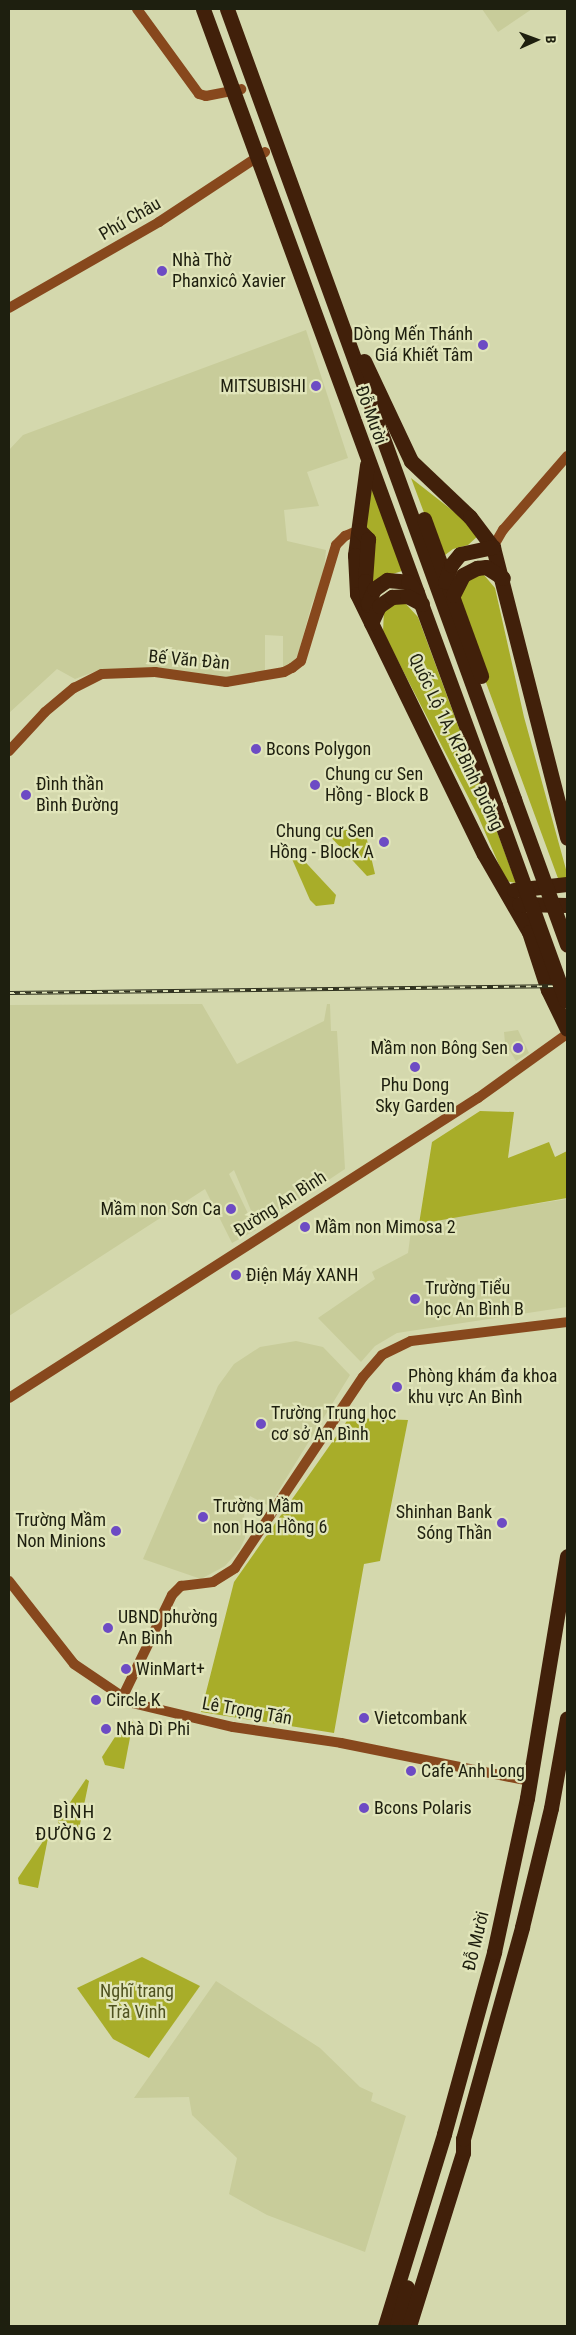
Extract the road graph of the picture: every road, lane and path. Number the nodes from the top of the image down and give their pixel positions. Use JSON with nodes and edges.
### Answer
{"nodes":[{"id":1,"x":137,"y":9,"type":"edge"},
{"id":2,"x":203,"y":9,"type":"edge"},
{"id":3,"x":211,"y":9,"type":"edge"},
{"id":4,"x":227,"y":9,"type":"edge"},
{"id":5,"x":234,"y":9,"type":"edge"},
{"id":6,"x":236,"y":90,"type":"junction"},
{"id":7,"x":261,"y":154,"type":"junction"},
{"id":8,"x":9,"y":308,"type":"edge"},
{"id":9,"x":348,"y":343,"type":"junction"},
{"id":10,"x":359,"y":354,"type":"junction"},
{"id":11,"x":365,"y":437,"type":"junction"},
{"id":12,"x":567,"y":456,"type":"edge"},
{"id":13,"x":366,"y":458,"type":"junction"},
{"id":14,"x":359,"y":530,"type":"junction"},
{"id":15,"x":493,"y":547,"type":"junction"},
{"id":16,"x":447,"y":577,"type":"junction"},
{"id":17,"x":503,"y":578,"type":"junction"},
{"id":18,"x":447,"y":595,"type":"junction"},
{"id":19,"x":423,"y":602,"type":"junction"},
{"id":20,"x":368,"y":603,"type":"junction"},
{"id":21,"x":373,"y":626,"type":"junction"},
{"id":22,"x":9,"y":751,"type":"edge"},
{"id":23,"x":508,"y":801,"type":"junction"},
{"id":24,"x":558,"y":803,"type":"junction"},
{"id":25,"x":567,"y":817,"type":"edge"},
{"id":26,"x":567,"y":838,"type":"edge"},
{"id":27,"x":567,"y":884,"type":"edge"},
{"id":28,"x":507,"y":891,"type":"junction"},
{"id":29,"x":515,"y":905,"type":"junction"},
{"id":30,"x":567,"y":905,"type":"edge"},
{"id":31,"x":567,"y":918,"type":"edge"},
{"id":32,"x":567,"y":926,"type":"edge"},
{"id":33,"x":527,"y":929,"type":"junction"},
{"id":34,"x":567,"y":944,"type":"edge"},
{"id":35,"x":535,"y":949,"type":"junction"},
{"id":36,"x":567,"y":980,"type":"edge"},
{"id":37,"x":566,"y":1003,"type":"edge"},
{"id":38,"x":567,"y":1029,"type":"edge"},
{"id":39,"x":567,"y":1034,"type":"edge"},
{"id":40,"x":567,"y":1322,"type":"edge"},
{"id":41,"x":9,"y":1398,"type":"edge"},
{"id":42,"x":567,"y":1556,"type":"edge"},
{"id":43,"x":9,"y":1580,"type":"edge"},
{"id":44,"x":567,"y":1602,"type":"edge"},
{"id":45,"x":123,"y":1696,"type":"junction"},
{"id":46,"x":567,"y":1718,"type":"edge"},
{"id":47,"x":567,"y":1767,"type":"edge"},
{"id":48,"x":533,"y":1782,"type":"junction"},
{"id":49,"x":559,"y":1786,"type":"junction"},
{"id":50,"x":426,"y":2192,"type":"junction"},
{"id":51,"x":429,"y":2209,"type":"junction"},
{"id":52,"x":434,"y":2250,"type":"junction"},
{"id":53,"x":411,"y":2255,"type":"junction"},
{"id":54,"x":385,"y":2326,"type":"edge"},
{"id":55,"x":397,"y":2326,"type":"edge"},
{"id":56,"x":409,"y":2326,"type":"edge"},
{"id":57,"x":419,"y":2326,"type":"edge"}],
"edges":[{"from":1,"to":6,"type":"street"},
{"from":2,"to":6,"type":"highway","name":"Đỗ Mười"},
{"from":3,"to":6,"type":"highway","name":"Đỗ Mười"},
{"from":4,"to":9,"type":"highway","name":"Đỗ Mười"},
{"from":5,"to":10,"type":"highway","name":"Đỗ Mười"},
{"from":6,"to":7,"type":"highway","name":"Đỗ Mười"},
{"from":7,"to":8,"type":"street","name":"Phú Châu"},
{"from":7,"to":11,"type":"highway","name":"Đỗ Mười"},
{"from":7,"to":13,"type":"highway","name":"Đỗ Mười"},
{"from":9,"to":10,"type":"highway"},
{"from":9,"to":18,"type":"highway","name":"Đỗ Mười"},
{"from":10,"to":15,"type":"highway"},
{"from":10,"to":16,"type":"highway","name":"Đỗ Mười"},
{"from":11,"to":13,"type":"highway"},
{"from":11,"to":19,"type":"highway","name":"Đỗ Mười"},
{"from":12,"to":15,"type":"street"},
{"from":13,"to":14,"type":"highway"},
{"from":13,"to":19,"type":"highway","name":"Đỗ Mười"},
{"from":14,"to":20,"type":"highway"},
{"from":14,"to":21,"type":"highway"},
{"from":14,"to":22,"type":"street","name":"Bế Văn Đàn"},
{"from":15,"to":16,"type":"highway"},
{"from":15,"to":17,"type":"highway"},
{"from":16,"to":18,"type":"highway"},
{"from":17,"to":18,"type":"highway"},
{"from":17,"to":24,"type":"highway"},
{"from":18,"to":23,"type":"highway","name":"Đỗ Mười"},
{"from":19,"to":20,"type":"highway"},
{"from":19,"to":21,"type":"highway"},
{"from":19,"to":23,"type":"highway","name":"Đỗ Mười"},
{"from":20,"to":21,"type":"highway"},
{"from":21,"to":28,"type":"highway"},
{"from":23,"to":31,"type":"highway"},
{"from":23,"to":34,"type":"highway","bridge":true},
{"from":23,"to":36,"type":"highway"},
{"from":23,"to":37,"type":"highway","bridge":true},
{"from":24,"to":25,"type":"highway"},
{"from":24,"to":26,"type":"highway"},
{"from":27,"to":28,"type":"highway"},
{"from":28,"to":29,"type":"highway"},
{"from":29,"to":30,"type":"highway"},
{"from":29,"to":33,"type":"highway"},
{"from":32,"to":33,"type":"highway"},
{"from":33,"to":35,"type":"highway"},
{"from":34,"to":35,"type":"highway"},
{"from":35,"to":38,"type":"highway"},
{"from":39,"to":41,"type":"street","name":"Đường An Bình"},
{"from":40,"to":45,"type":"street"},
{"from":42,"to":48,"type":"highway","name":"Đỗ Mười"},
{"from":43,"to":45,"type":"street","name":"Lê Trọng Tấn"},
{"from":44,"to":48,"type":"highway","name":"Đỗ Mười"},
{"from":45,"to":48,"type":"street","name":"Lê Trọng Tấn"},
{"from":46,"to":49,"type":"highway"},
{"from":47,"to":49,"type":"highway"},
{"from":48,"to":49,"type":"highway"},
{"from":48,"to":50,"type":"highway","name":"Đỗ Mười"},
{"from":48,"to":51,"type":"highway","name":"Đỗ Mười"},
{"from":49,"to":52,"type":"highway"},
{"from":50,"to":51,"type":"highway"},
{"from":50,"to":53,"type":"highway","name":"Đỗ Mười"},
{"from":51,"to":53,"type":"highway","name":"Đỗ Mười"},
{"from":52,"to":56,"type":"highway"},
{"from":52,"to":57,"type":"highway"},
{"from":53,"to":54,"type":"highway","name":"Đỗ Mười"},
{"from":53,"to":55,"type":"highway","name":"Đỗ Mười"}]}
